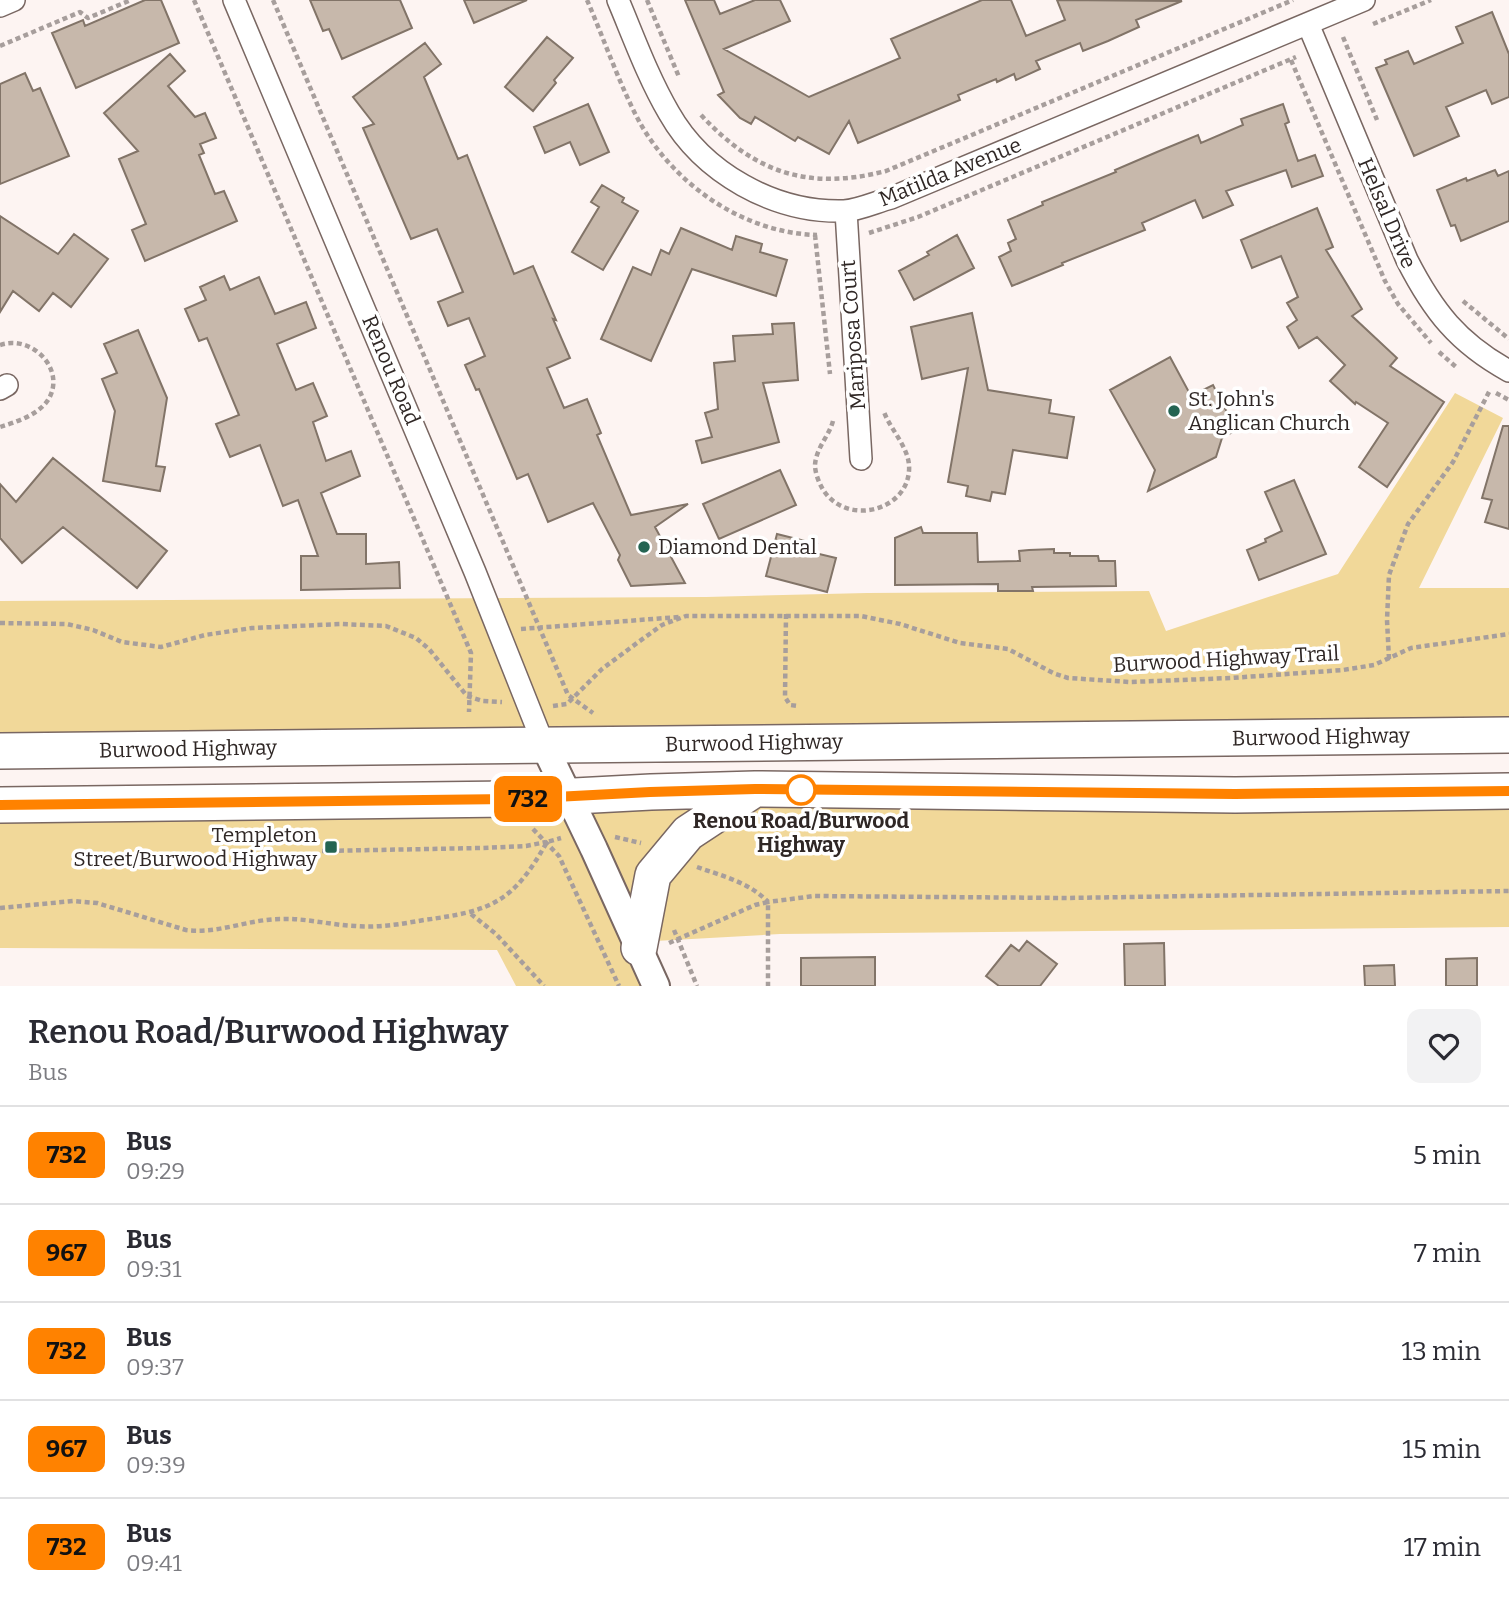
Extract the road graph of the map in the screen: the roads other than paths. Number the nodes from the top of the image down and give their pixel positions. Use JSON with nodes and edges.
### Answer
{"nodes":[{"id":1,"x":14,"y":0,"type":"edge"},
{"id":2,"x":234,"y":0,"type":"edge"},
{"id":3,"x":618,"y":0,"type":"edge"},
{"id":4,"x":1364,"y":0,"type":"edge"},
{"id":5,"x":0,"y":6,"type":"edge"},
{"id":6,"x":1308,"y":24,"type":"junction"},
{"id":7,"x":846,"y":211,"type":"junction"},
{"id":8,"x":1509,"y":371,"type":"edge"},
{"id":9,"x":861,"y":459,"type":"dead end"},
{"id":10,"x":1509,"y":735,"type":"edge"},
{"id":11,"x":543,"y":743,"type":"junction"},
{"id":12,"x":0,"y":751,"type":"edge"},
{"id":13,"x":755,"y":789,"type":"junction"},
{"id":14,"x":1509,"y":791,"type":"edge"},
{"id":15,"x":568,"y":796,"type":"junction"},
{"id":16,"x":0,"y":805,"type":"edge"},
{"id":17,"x":651,"y":947,"type":"junction"},
{"id":18,"x":656,"y":986,"type":"edge"}],
"edges":[{"from":1,"to":5,"type":"street"},
{"from":2,"to":11,"type":"street","name":"Renou Road"},
{"from":3,"to":7,"type":"street","name":"Matilda Avenue"},
{"from":4,"to":6,"type":"street","name":"Matilda Avenue"},
{"from":6,"to":7,"type":"street","name":"Matilda Avenue"},
{"from":6,"to":8,"type":"street","name":"Helsal Drive"},
{"from":7,"to":9,"type":"street","name":"Mariposa Court"},
{"from":10,"to":11,"type":"highway","name":"Burwood Highway"},
{"from":11,"to":12,"type":"highway","name":"Burwood Highway"},
{"from":11,"to":15,"type":"street"},
{"from":13,"to":14,"type":"highway"},
{"from":13,"to":15,"type":"highway"},
{"from":13,"to":17,"type":"highway"},
{"from":15,"to":16,"type":"highway"},
{"from":15,"to":17,"type":"street"},
{"from":17,"to":18,"type":"street"}]}
